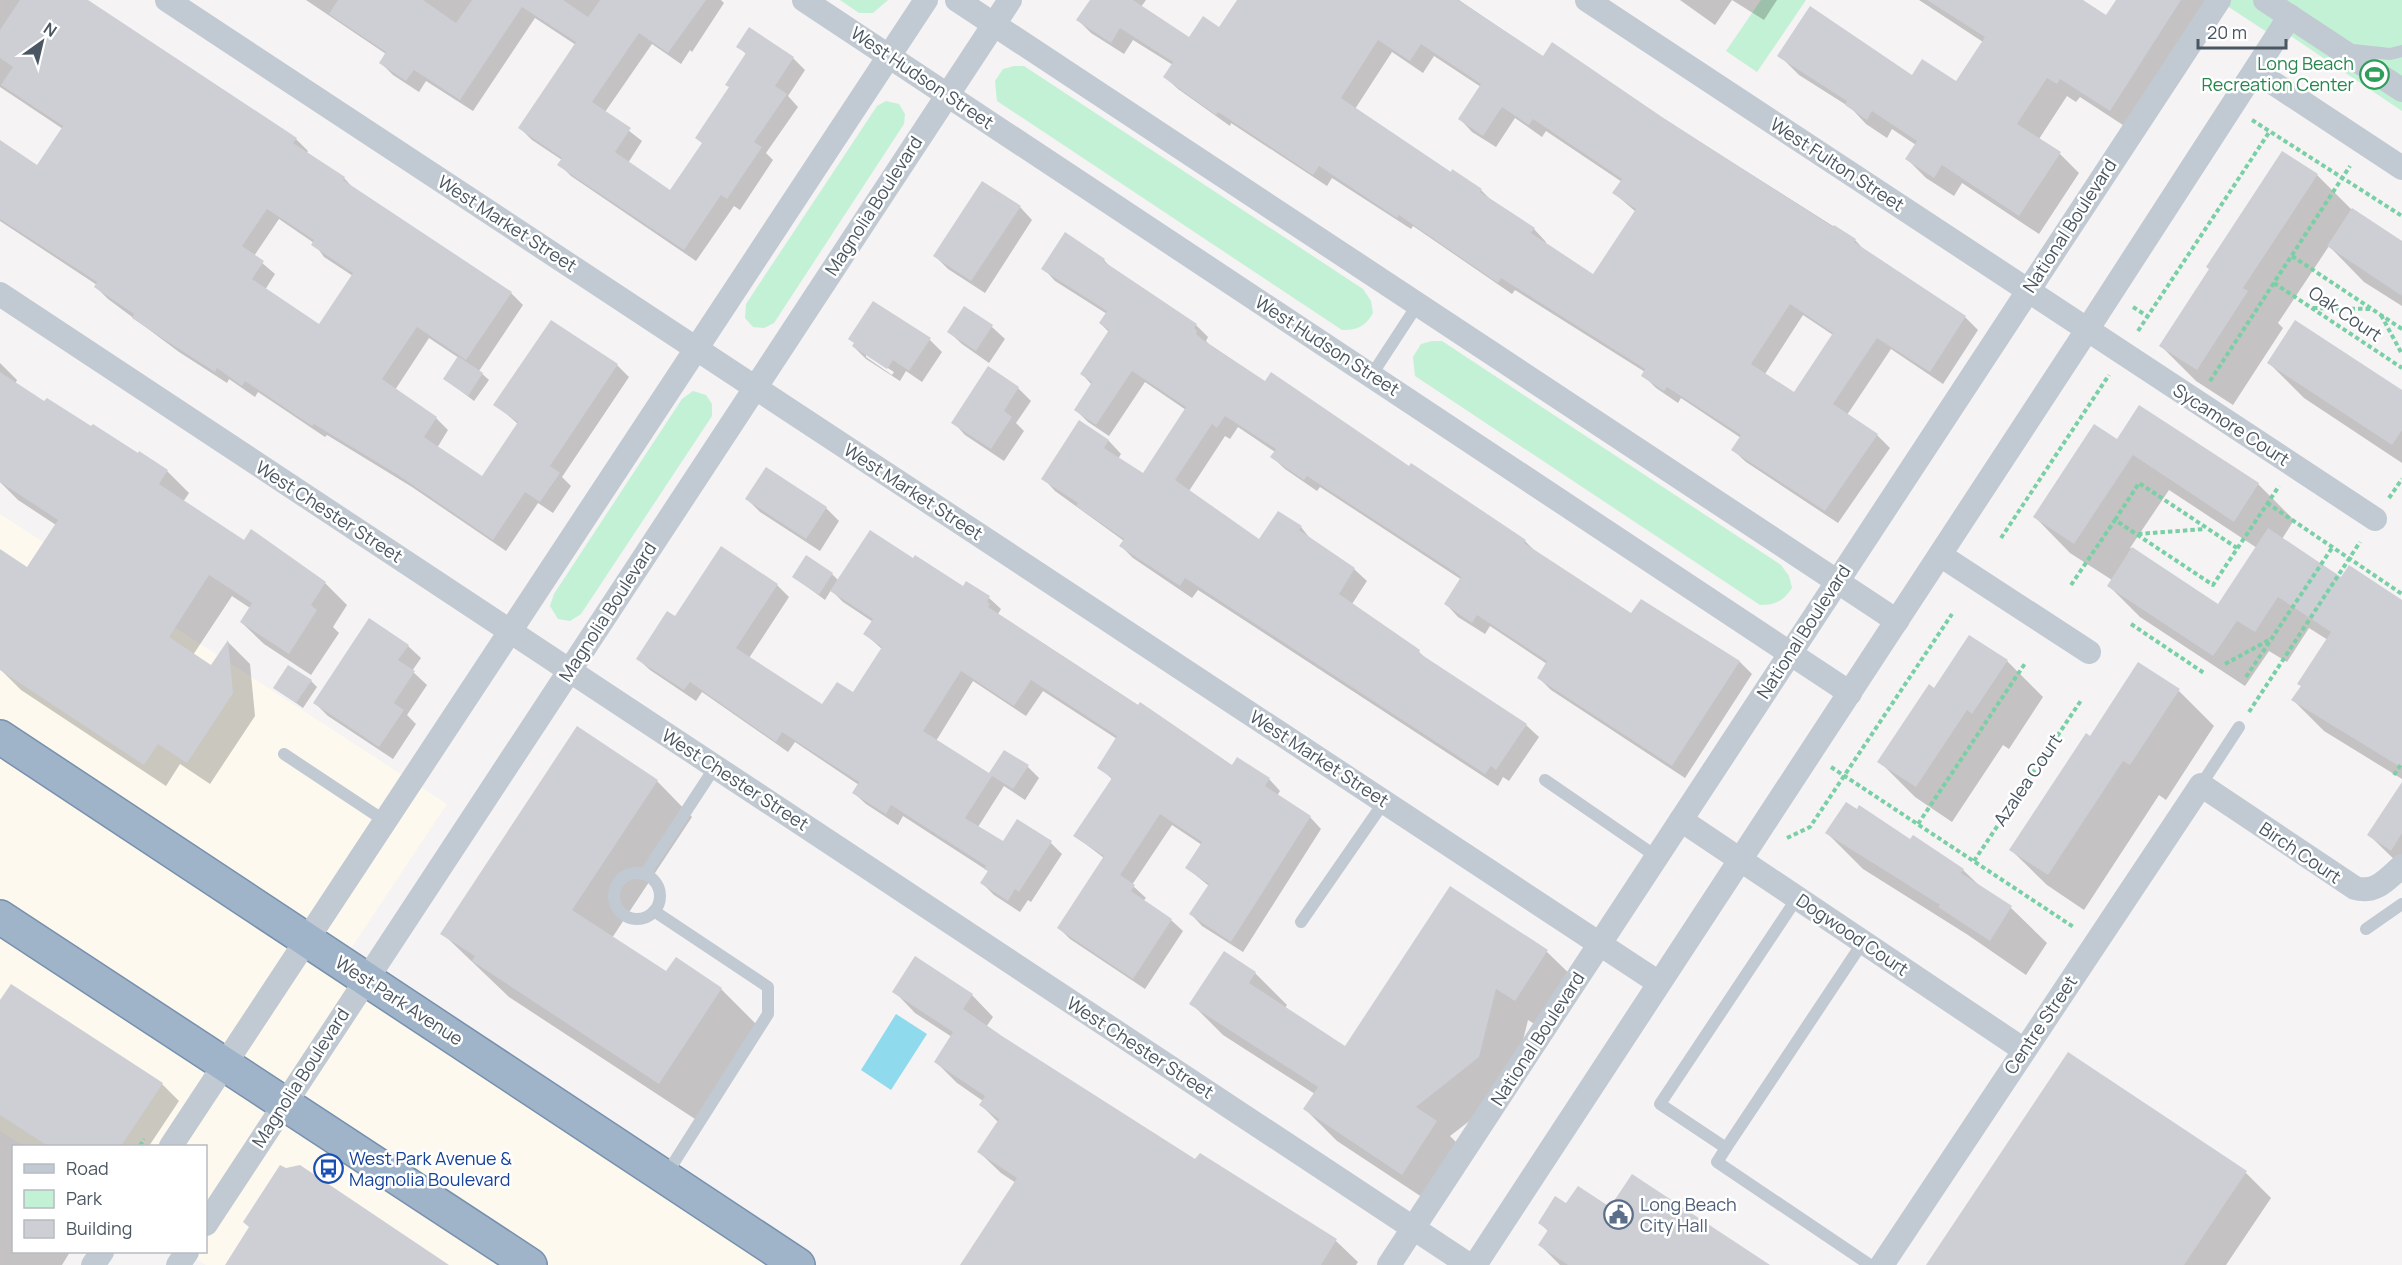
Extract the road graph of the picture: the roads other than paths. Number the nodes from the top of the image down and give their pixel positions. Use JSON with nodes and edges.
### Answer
{"nodes":[{"id":1,"x":168,"y":0,"type":"edge"},
{"id":2,"x":804,"y":0,"type":"edge"},
{"id":3,"x":926,"y":0,"type":"edge"},
{"id":4,"x":957,"y":0,"type":"edge"},
{"id":5,"x":1010,"y":0,"type":"edge"},
{"id":6,"x":1587,"y":0,"type":"edge"},
{"id":7,"x":2219,"y":0,"type":"edge"},
{"id":8,"x":2265,"y":0,"type":"edge"},
{"id":9,"x":2290,"y":16,"type":"junction"},
{"id":10,"x":994,"y":24,"type":"junction"},
{"id":11,"x":2336,"y":46,"type":"junction"},
{"id":12,"x":2402,"y":51,"type":"edge"},
{"id":13,"x":888,"y":56,"type":"junction"},
{"id":14,"x":2254,"y":71,"type":"junction"},
{"id":15,"x":2402,"y":90,"type":"edge"},
{"id":16,"x":947,"y":95,"type":"junction"},
{"id":17,"x":2402,"y":168,"type":"edge"},
{"id":18,"x":2028,"y":291,"type":"junction"},
{"id":19,"x":0,"y":294,"type":"edge"},
{"id":20,"x":1418,"y":304,"type":"junction"},
{"id":21,"x":2087,"y":330,"type":"junction"},
{"id":22,"x":696,"y":349,"type":"junction"},
{"id":23,"x":1371,"y":375,"type":"junction"},
{"id":24,"x":755,"y":387,"type":"junction"},
{"id":25,"x":2375,"y":519,"type":"road end"},
{"id":26,"x":1940,"y":555,"type":"junction"},
{"id":27,"x":1837,"y":581,"type":"junction"},
{"id":28,"x":1897,"y":621,"type":"junction"},
{"id":29,"x":510,"y":632,"type":"junction"},
{"id":30,"x":2089,"y":652,"type":"dead end"},
{"id":31,"x":1790,"y":653,"type":"junction"},
{"id":32,"x":569,"y":670,"type":"junction"},
{"id":33,"x":1850,"y":693,"type":"junction"},
{"id":34,"x":2239,"y":727,"type":"road end"},
{"id":35,"x":0,"y":737,"type":"edge"},
{"id":36,"x":284,"y":754,"type":"dead end"},
{"id":37,"x":715,"y":767,"type":"junction"},
{"id":38,"x":1545,"y":780,"type":"dead end"},
{"id":39,"x":2201,"y":785,"type":"junction"},
{"id":40,"x":1384,"y":802,"type":"junction"},
{"id":41,"x":1681,"y":820,"type":"junction"},
{"id":42,"x":385,"y":821,"type":"junction"},
{"id":43,"x":1657,"y":857,"type":"junction"},
{"id":44,"x":1740,"y":860,"type":"junction"},
{"id":45,"x":2402,"y":866,"type":"edge"},
{"id":46,"x":645,"y":874,"type":"junction"},
{"id":47,"x":1797,"y":898,"type":"junction"},
{"id":48,"x":2402,"y":904,"type":"edge"},
{"id":49,"x":654,"y":911,"type":"junction"},
{"id":50,"x":0,"y":918,"type":"edge"},
{"id":51,"x":1301,"y":922,"type":"dead end"},
{"id":52,"x":2366,"y":929,"type":"dead end"},
{"id":53,"x":307,"y":940,"type":"junction"},
{"id":54,"x":1863,"y":942,"type":"junction"},
{"id":55,"x":1599,"y":944,"type":"junction"},
{"id":56,"x":366,"y":979,"type":"junction"},
{"id":57,"x":1659,"y":983,"type":"junction"},
{"id":58,"x":2024,"y":1050,"type":"junction"},
{"id":59,"x":225,"y":1065,"type":"junction"},
{"id":60,"x":284,"y":1104,"type":"junction"},
{"id":61,"x":172,"y":1145,"type":"edge"},
{"id":62,"x":1726,"y":1148,"type":"junction"},
{"id":63,"x":665,"y":1176,"type":"junction"},
{"id":64,"x":207,"y":1222,"type":"edge"},
{"id":65,"x":1413,"y":1228,"type":"junction"},
{"id":66,"x":530,"y":1265,"type":"edge"},
{"id":67,"x":798,"y":1265,"type":"edge"},
{"id":68,"x":1389,"y":1265,"type":"edge"},
{"id":69,"x":1469,"y":1265,"type":"edge"},
{"id":70,"x":1474,"y":1265,"type":"edge"},
{"id":71,"x":1870,"y":1265,"type":"edge"},
{"id":72,"x":1882,"y":1265,"type":"edge"}],
"edges":[{"from":1,"to":22,"type":"street","name":"West Market Street"},
{"from":2,"to":13,"type":"street","name":"West Hudson Street"},
{"from":3,"to":13,"type":"street"},
{"from":4,"to":10,"type":"street"},
{"from":5,"to":10,"type":"street","name":"Magnolia Boulevard"},
{"from":6,"to":18,"type":"street","name":"West Fulton Street"},
{"from":7,"to":18,"type":"street","name":"National Boulevard"},
{"from":8,"to":9,"type":"street"},
{"from":9,"to":11,"type":"street"},
{"from":9,"to":14,"type":"street"},
{"from":10,"to":16,"type":"street","name":"Magnolia Boulevard"},
{"from":10,"to":20,"type":"street"},
{"from":11,"to":12,"type":"lane"},
{"from":11,"to":15,"type":"street"},
{"from":13,"to":16,"type":"street","name":"West Hudson Street"},
{"from":13,"to":22,"type":"street"},
{"from":14,"to":17,"type":"street"},
{"from":14,"to":21,"type":"street"},
{"from":16,"to":23,"type":"street","name":"West Hudson Street"},
{"from":16,"to":24,"type":"street","name":"Magnolia Boulevard"},
{"from":18,"to":21,"type":"street","name":"West Fulton Street"},
{"from":18,"to":27,"type":"street","name":"National Boulevard"},
{"from":19,"to":29,"type":"street","name":"West Chester Street"},
{"from":20,"to":23,"type":"lane"},
{"from":20,"to":27,"type":"street"},
{"from":21,"to":25,"type":"street","name":"Sycamore Court"},
{"from":21,"to":26,"type":"street"},
{"from":22,"to":24,"type":"street","name":"West Market Street"},
{"from":22,"to":29,"type":"street"},
{"from":23,"to":31,"type":"street","name":"West Hudson Street"},
{"from":24,"to":32,"type":"street","name":"Magnolia Boulevard"},
{"from":24,"to":40,"type":"street","name":"West Market Street"},
{"from":26,"to":28,"type":"street"},
{"from":26,"to":30,"type":"street"},
{"from":27,"to":28,"type":"street"},
{"from":27,"to":31,"type":"street","name":"National Boulevard"},
{"from":28,"to":33,"type":"street"},
{"from":29,"to":32,"type":"street","name":"West Chester Street"},
{"from":29,"to":42,"type":"street"},
{"from":31,"to":33,"type":"street","name":"West Hudson Street"},
{"from":31,"to":41,"type":"street","name":"National Boulevard"},
{"from":32,"to":37,"type":"street","name":"West Chester Street"},
{"from":32,"to":56,"type":"street","name":"Magnolia Boulevard"},
{"from":33,"to":44,"type":"street"},
{"from":34,"to":39,"type":"lane"},
{"from":35,"to":53,"type":"highway","name":"West Park Avenue"},
{"from":36,"to":42,"type":"lane"},
{"from":37,"to":46,"type":"lane"},
{"from":37,"to":65,"type":"street","name":"West Chester Street"},
{"from":38,"to":43,"type":"lane"},
{"from":39,"to":45,"type":"street","name":"Birch Court"},
{"from":39,"to":58,"type":"street","name":"Centre Street"},
{"from":40,"to":51,"type":"lane"},
{"from":40,"to":55,"type":"street","name":"West Market Street"},
{"from":41,"to":43,"type":"street","name":"National Boulevard"},
{"from":41,"to":44,"type":"street","name":"Dogwood Court"},
{"from":42,"to":53,"type":"street"},
{"from":43,"to":55,"type":"street","name":"National Boulevard"},
{"from":44,"to":47,"type":"street","name":"Dogwood Court"},
{"from":44,"to":57,"type":"street"},
{"from":46,"to":49,"type":"lane"},
{"from":46,"to":49,"type":"lane"},
{"from":47,"to":54,"type":"street","name":"Dogwood Court"},
{"from":47,"to":62,"type":"lane"},
{"from":48,"to":52,"type":"lane"},
{"from":49,"to":63,"type":"lane"},
{"from":50,"to":59,"type":"highway"},
{"from":53,"to":56,"type":"highway","name":"West Park Avenue"},
{"from":53,"to":59,"type":"street"},
{"from":54,"to":58,"type":"street","name":"Dogwood Court"},
{"from":54,"to":62,"type":"lane"},
{"from":55,"to":57,"type":"street","name":"West Market Street"},
{"from":55,"to":65,"type":"street","name":"National Boulevard"},
{"from":56,"to":60,"type":"street","name":"Magnolia Boulevard"},
{"from":56,"to":63,"type":"highway","name":"West Park Avenue"},
{"from":57,"to":70,"type":"street"},
{"from":58,"to":72,"type":"street","name":"Centre Street"},
{"from":59,"to":60,"type":"highway"},
{"from":59,"to":61,"type":"street"},
{"from":60,"to":64,"type":"street","name":"Magnolia Boulevard"},
{"from":60,"to":66,"type":"highway"},
{"from":62,"to":71,"type":"lane"},
{"from":63,"to":67,"type":"highway","name":"West Park Avenue"},
{"from":65,"to":68,"type":"street","name":"National Boulevard"},
{"from":65,"to":69,"type":"street","name":"West Chester Street"}]}
